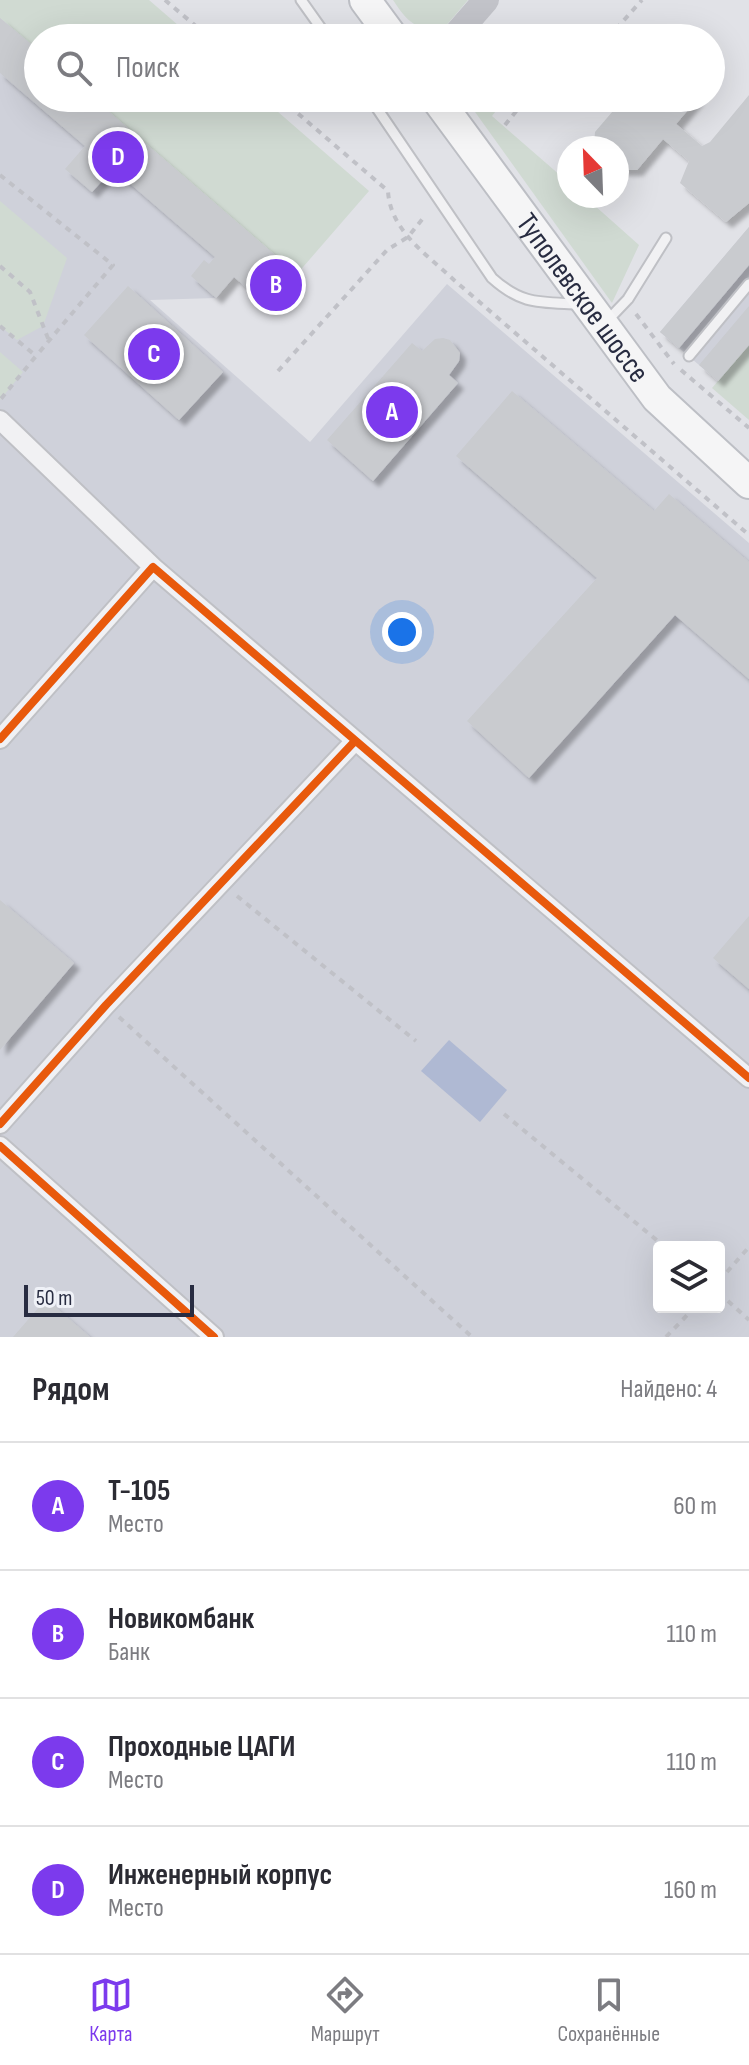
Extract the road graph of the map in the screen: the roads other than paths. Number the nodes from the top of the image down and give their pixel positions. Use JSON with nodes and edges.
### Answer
{"nodes":[{"id":1,"x":301,"y":0,"type":"edge"},
{"id":2,"x":365,"y":0,"type":"edge"},
{"id":3,"x":486,"y":0,"type":"edge"},
{"id":4,"x":318,"y":24,"type":"edge"},
{"id":5,"x":383,"y":24,"type":"edge"},
{"id":6,"x":465,"y":24,"type":"edge"},
{"id":7,"x":379,"y":112,"type":"edge"},
{"id":8,"x":446,"y":112,"type":"edge"},
{"id":9,"x":666,"y":238,"type":"dead end"},
{"id":10,"x":749,"y":284,"type":"edge"},
{"id":11,"x":594,"y":316,"type":"junction"},
{"id":12,"x":689,"y":356,"type":"dead end"},
{"id":13,"x":0,"y":420,"type":"edge"},
{"id":14,"x":749,"y":483,"type":"edge"},
{"id":15,"x":153,"y":567,"type":"junction"},
{"id":16,"x":0,"y":739,"type":"edge"},
{"id":17,"x":354,"y":742,"type":"junction"},
{"id":18,"x":749,"y":1078,"type":"edge"},
{"id":19,"x":0,"y":1124,"type":"edge"},
{"id":20,"x":0,"y":1146,"type":"edge"},
{"id":21,"x":214,"y":1337,"type":"edge"}],
"edges":[{"from":1,"to":4,"type":"lane"},
{"from":2,"to":5,"type":"main road"},
{"from":3,"to":6,"type":"main road"},
{"from":7,"to":11,"type":"lane"},
{"from":8,"to":11,"type":"main road","name":"Туполевское шоссе"},
{"from":9,"to":11,"type":"lane"},
{"from":10,"to":12,"type":"lane"},
{"from":11,"to":14,"type":"main road","name":"Туполевское шоссе"},
{"from":13,"to":15,"type":"street"},
{"from":15,"to":16,"type":"street"},
{"from":15,"to":17,"type":"street"},
{"from":17,"to":18,"type":"street"},
{"from":17,"to":19,"type":"street"},
{"from":20,"to":21,"type":"street"}]}
